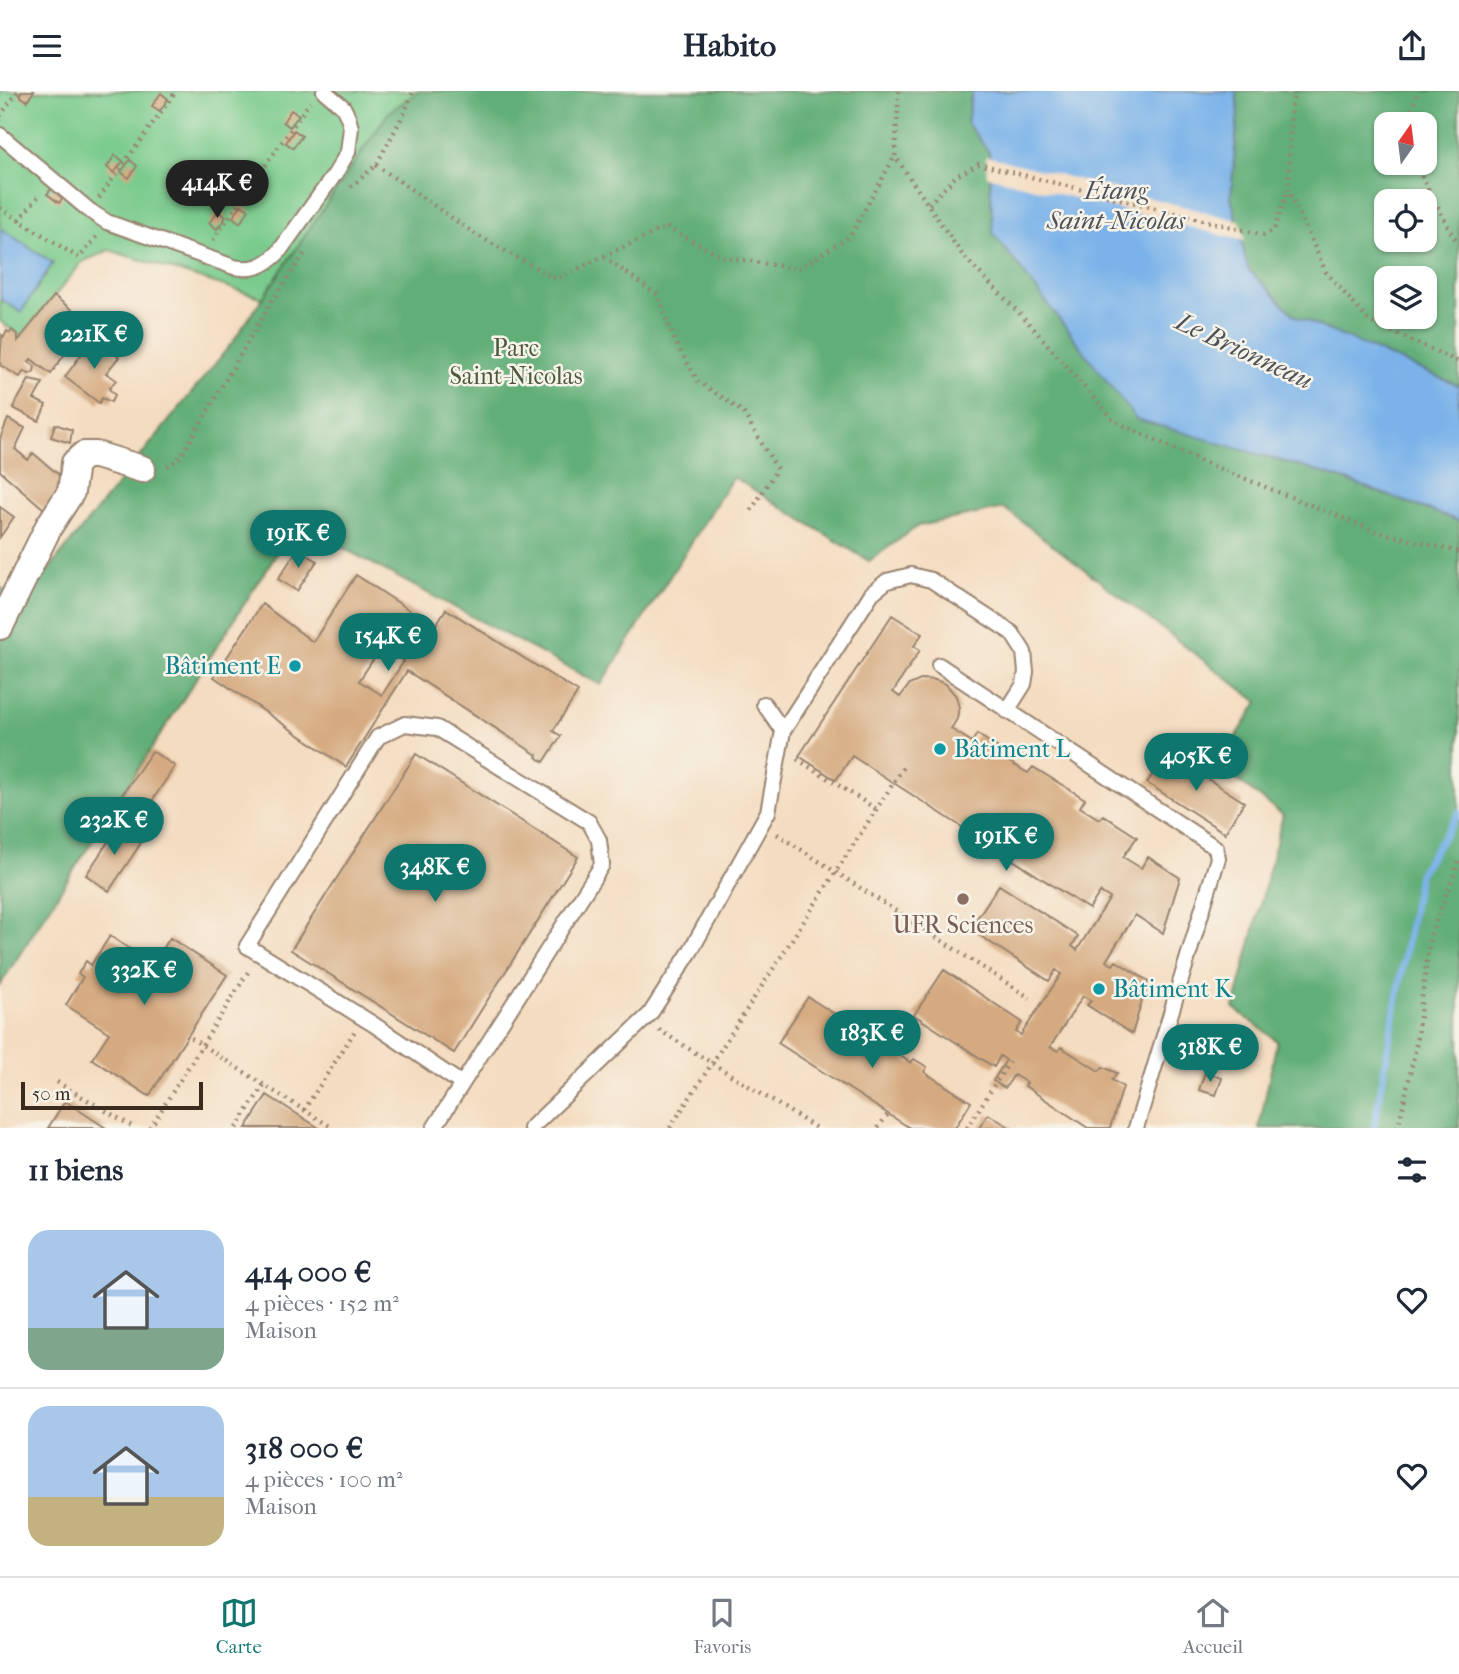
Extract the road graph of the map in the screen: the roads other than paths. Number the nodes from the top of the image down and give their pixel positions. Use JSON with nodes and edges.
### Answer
{"nodes":[{"id":1,"x":324,"y":91,"type":"edge"},
{"id":2,"x":0,"y":135,"type":"edge"},
{"id":3,"x":142,"y":469,"type":"road end"},
{"id":4,"x":0,"y":626,"type":"edge"},
{"id":5,"x":939,"y":665,"type":"dead end"},
{"id":6,"x":764,"y":704,"type":"dead end"},
{"id":7,"x":1007,"y":711,"type":"junction"},
{"id":8,"x":783,"y":731,"type":"junction"},
{"id":9,"x":462,"y":1084,"type":"junction"},
{"id":10,"x":436,"y":1127,"type":"edge"},
{"id":11,"x":531,"y":1128,"type":"edge"},
{"id":12,"x":1136,"y":1128,"type":"edge"}],
"edges":[{"from":1,"to":2,"type":"lane"},
{"from":3,"to":4,"type":"street"},
{"from":5,"to":7,"type":"lane"},
{"from":6,"to":8,"type":"lane"},
{"from":7,"to":8,"type":"lane"},
{"from":7,"to":12,"type":"lane"},
{"from":8,"to":11,"type":"lane"},
{"from":9,"to":9,"type":"lane"},
{"from":9,"to":10,"type":"lane"}]}
